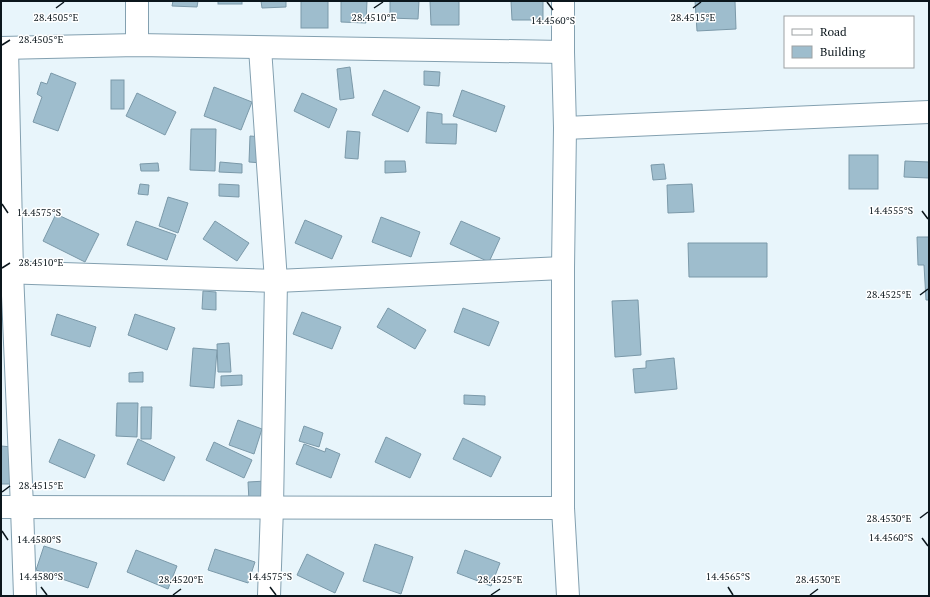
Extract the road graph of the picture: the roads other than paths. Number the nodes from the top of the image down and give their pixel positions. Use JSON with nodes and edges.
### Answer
{"nodes":[{"id":1,"x":137,"y":1,"type":"edge"},
{"id":2,"x":563,"y":1,"type":"edge"},
{"id":3,"x":137,"y":45,"type":"junction"},
{"id":4,"x":4,"y":48,"type":"edge"},
{"id":5,"x":260,"y":48,"type":"junction"},
{"id":6,"x":563,"y":52,"type":"junction"},
{"id":7,"x":929,"y":112,"type":"edge"},
{"id":8,"x":565,"y":128,"type":"junction"},
{"id":9,"x":563,"y":268,"type":"junction"},
{"id":10,"x":6,"y":272,"type":"edge"},
{"id":11,"x":276,"y":281,"type":"junction"},
{"id":12,"x":12,"y":507,"type":"edge"},
{"id":13,"x":272,"y":507,"type":"junction"},
{"id":14,"x":563,"y":508,"type":"junction"},
{"id":15,"x":25,"y":596,"type":"edge"},
{"id":16,"x":269,"y":596,"type":"edge"},
{"id":17,"x":568,"y":596,"type":"edge"}],
"edges":[{"from":1,"to":3,"type":"street"},
{"from":2,"to":6,"type":"street"},
{"from":3,"to":4,"type":"street"},
{"from":3,"to":5,"type":"street"},
{"from":4,"to":10,"type":"street"},
{"from":5,"to":6,"type":"street"},
{"from":5,"to":11,"type":"street"},
{"from":6,"to":8,"type":"street"},
{"from":7,"to":8,"type":"street"},
{"from":8,"to":9,"type":"street"},
{"from":9,"to":11,"type":"street"},
{"from":9,"to":14,"type":"street"},
{"from":10,"to":11,"type":"street"},
{"from":10,"to":12,"type":"street"},
{"from":11,"to":13,"type":"street"},
{"from":12,"to":13,"type":"street"},
{"from":12,"to":15,"type":"street"},
{"from":13,"to":14,"type":"street"},
{"from":13,"to":16,"type":"street"},
{"from":14,"to":17,"type":"street"}]}
